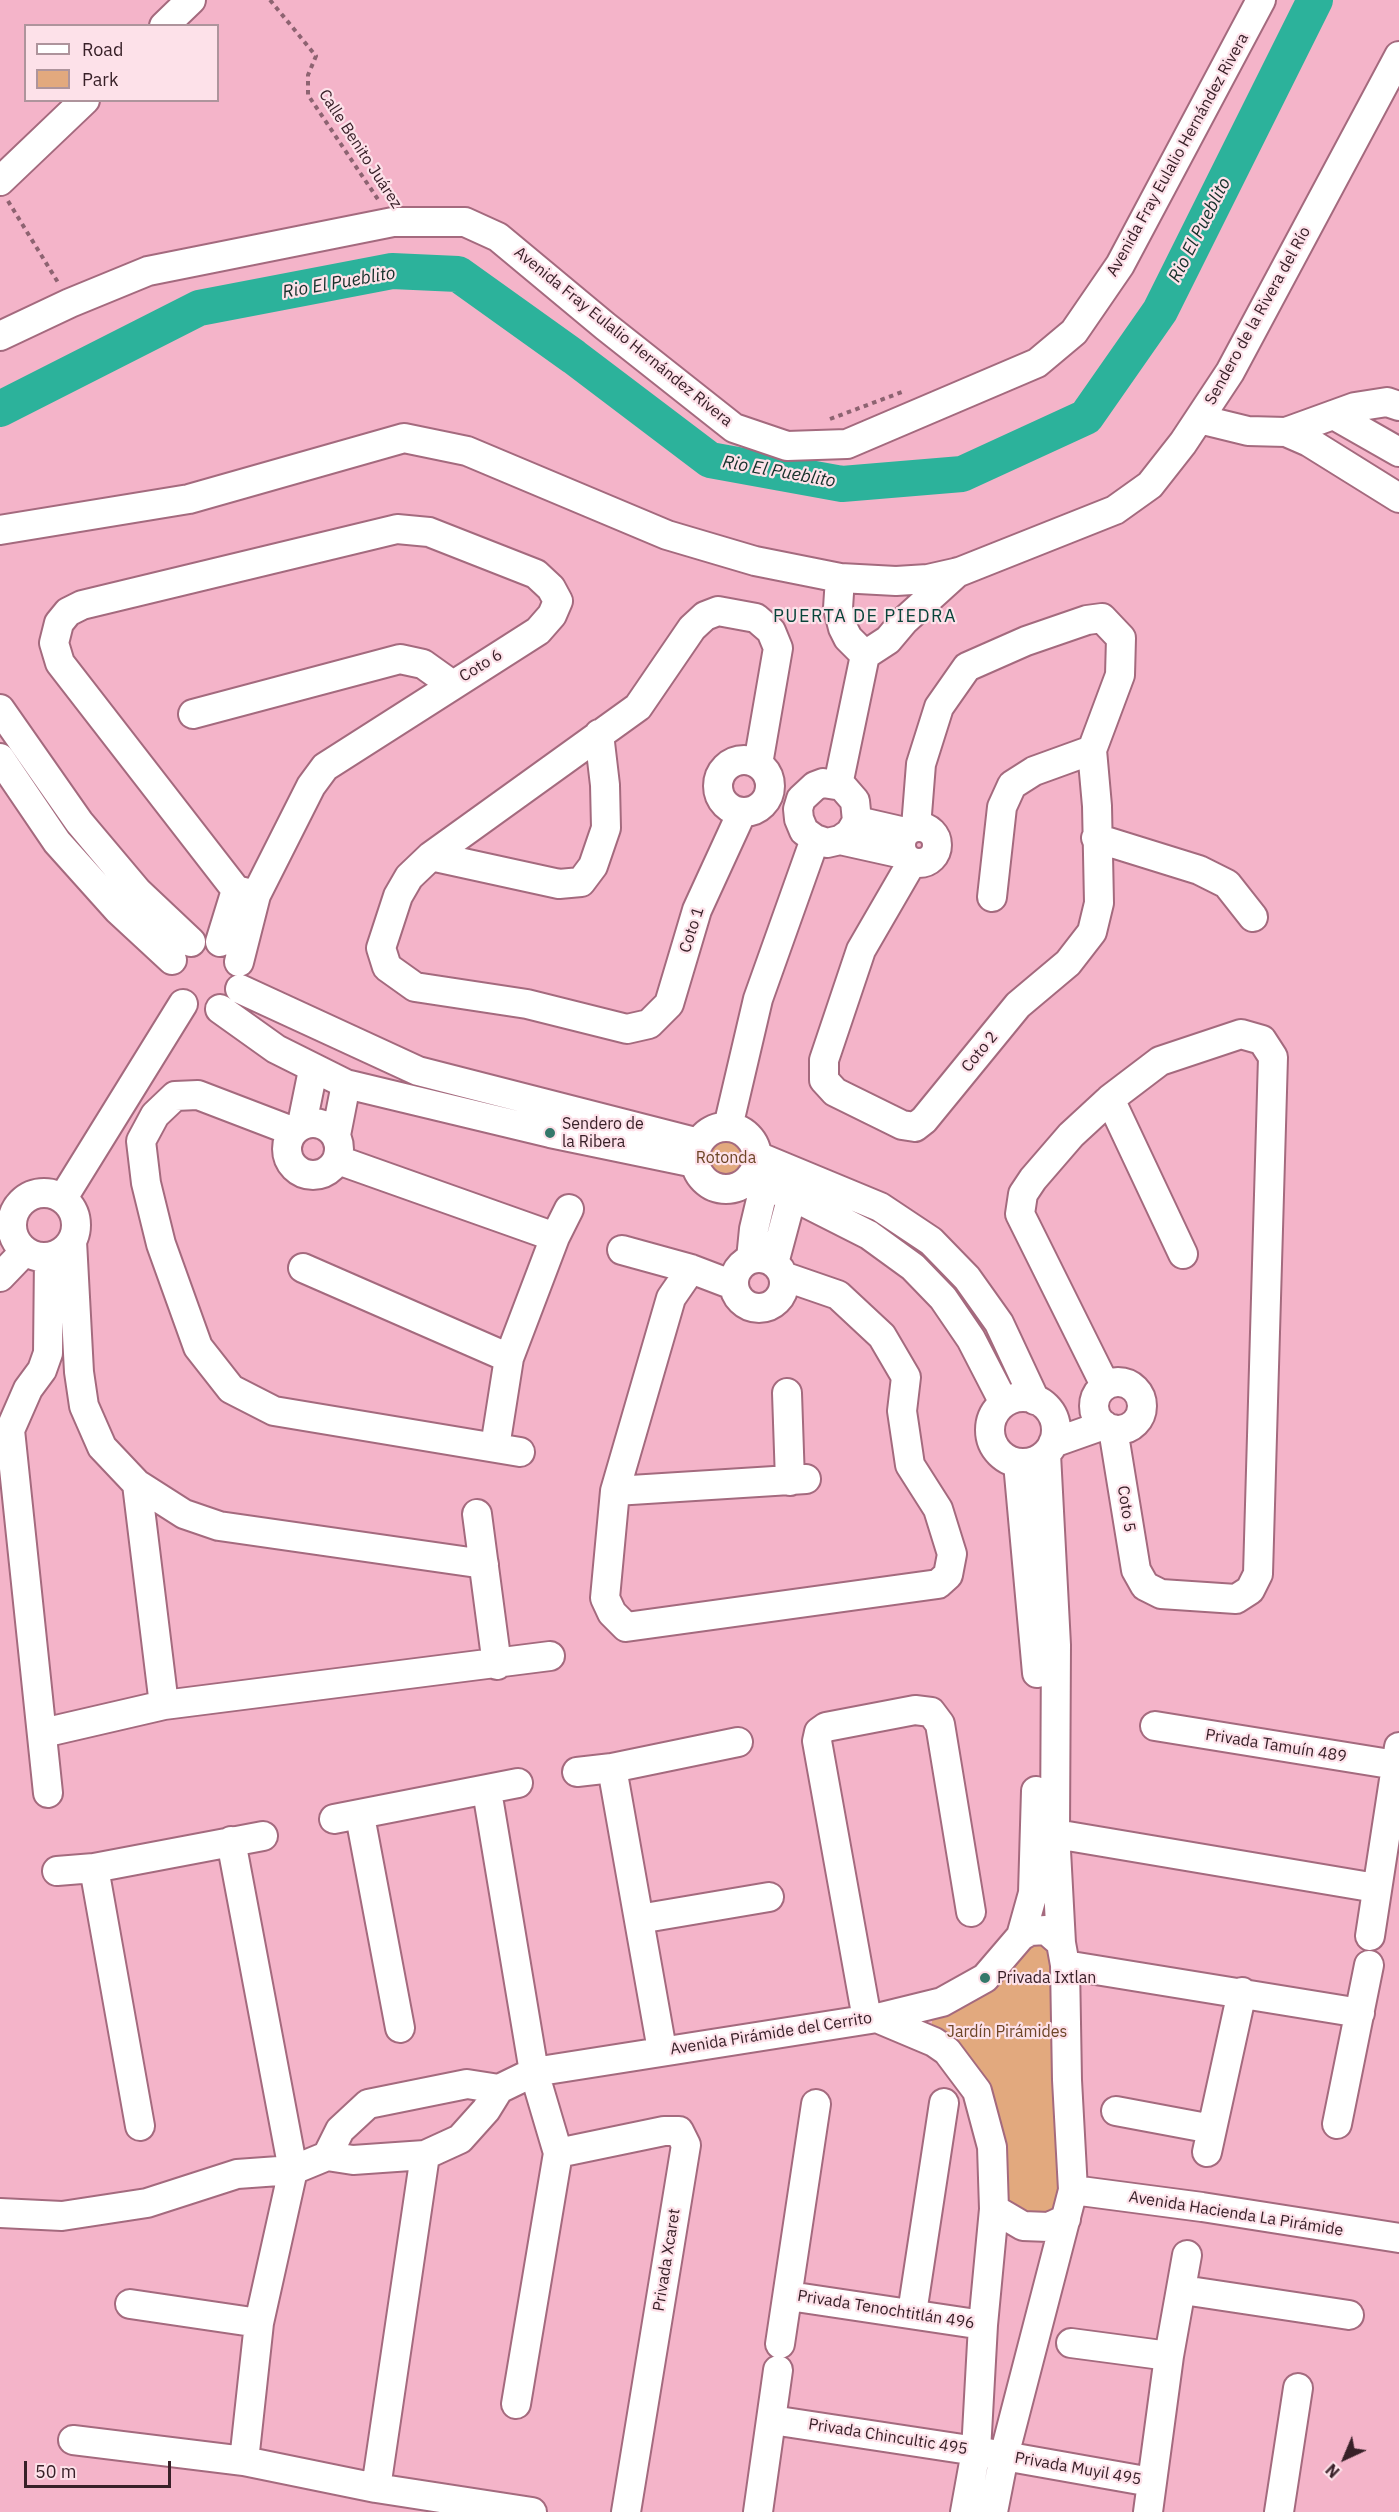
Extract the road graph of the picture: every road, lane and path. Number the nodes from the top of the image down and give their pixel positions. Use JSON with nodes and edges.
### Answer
{"nodes":[{"id":1,"x":191,"y":0,"type":"edge"},
{"id":2,"x":270,"y":0,"type":"edge"},
{"id":3,"x":1261,"y":0,"type":"edge"},
{"id":4,"x":166,"y":24,"type":"edge"},
{"id":5,"x":1399,"y":56,"type":"edge"},
{"id":6,"x":83,"y":102,"type":"edge"},
{"id":7,"x":3,"y":189,"type":"edge"},
{"id":8,"x":393,"y":222,"type":"junction"},
{"id":9,"x":70,"y":303,"type":"junction"},
{"id":10,"x":0,"y":336,"type":"edge"},
{"id":11,"x":908,"y":390,"type":"dead end"},
{"id":12,"x":1399,"y":406,"type":"edge"},
{"id":13,"x":1334,"y":415,"type":"junction"},
{"id":14,"x":1199,"y":419,"type":"junction"},
{"id":15,"x":821,"y":422,"type":"dead end"},
{"id":16,"x":1286,"y":432,"type":"junction"},
{"id":17,"x":1399,"y":452,"type":"edge"},
{"id":18,"x":1399,"y":498,"type":"edge"},
{"id":19,"x":0,"y":530,"type":"edge"},
{"id":20,"x":959,"y":572,"type":"junction"},
{"id":21,"x":840,"y":578,"type":"junction"},
{"id":22,"x":896,"y":581,"type":"junction"},
{"id":23,"x":904,"y":621,"type":"junction"},
{"id":24,"x":865,"y":655,"type":"junction"},
{"id":25,"x":452,"y":684,"type":"junction"},
{"id":26,"x":0,"y":709,"type":"edge"},
{"id":27,"x":194,"y":714,"type":"dead end"},
{"id":28,"x":599,"y":734,"type":"junction"},
{"id":29,"x":1092,"y":750,"type":"junction"},
{"id":30,"x":0,"y":758,"type":"edge"},
{"id":31,"x":838,"y":785,"type":"junction"},
{"id":32,"x":758,"y":789,"type":"junction"},
{"id":33,"x":807,"y":791,"type":"junction"},
{"id":34,"x":827,"y":830,"type":"junction"},
{"id":35,"x":1096,"y":838,"type":"junction"},
{"id":36,"x":909,"y":844,"type":"junction"},
{"id":37,"x":431,"y":856,"type":"junction"},
{"id":38,"x":246,"y":892,"type":"junction"},
{"id":39,"x":992,"y":897,"type":"dead end"},
{"id":40,"x":1253,"y":917,"type":"dead end"},
{"id":41,"x":182,"y":951,"type":"junction"},
{"id":42,"x":233,"y":964,"type":"junction"},
{"id":43,"x":183,"y":1004,"type":"junction"},
{"id":44,"x":220,"y":1009,"type":"junction"},
{"id":45,"x":313,"y":1070,"type":"junction"},
{"id":46,"x":346,"y":1084,"type":"junction"},
{"id":47,"x":1110,"y":1099,"type":"junction"},
{"id":48,"x":297,"y":1127,"type":"junction"},
{"id":49,"x":728,"y":1127,"type":"junction"},
{"id":50,"x":337,"y":1147,"type":"junction"},
{"id":51,"x":697,"y":1153,"type":"junction"},
{"id":52,"x":756,"y":1174,"type":"junction"},
{"id":53,"x":792,"y":1196,"type":"junction"},
{"id":54,"x":63,"y":1198,"type":"junction"},
{"id":55,"x":569,"y":1209,"type":"dead end"},
{"id":56,"x":555,"y":1237,"type":"junction"},
{"id":57,"x":33,"y":1248,"type":"edge"},
{"id":58,"x":622,"y":1250,"type":"dead end"},
{"id":59,"x":1183,"y":1254,"type":"dead end"},
{"id":60,"x":770,"y":1266,"type":"junction"},
{"id":61,"x":303,"y":1268,"type":"dead end"},
{"id":62,"x":691,"y":1269,"type":"junction"},
{"id":63,"x":0,"y":1277,"type":"edge"},
{"id":64,"x":733,"y":1284,"type":"junction"},
{"id":65,"x":509,"y":1358,"type":"junction"},
{"id":66,"x":42,"y":1370,"type":"junction"},
{"id":67,"x":79,"y":1372,"type":"junction"},
{"id":68,"x":787,"y":1393,"type":"dead end"},
{"id":69,"x":1004,"y":1403,"type":"junction"},
{"id":70,"x":1104,"y":1410,"type":"junction"},
{"id":71,"x":1047,"y":1429,"type":"junction"},
{"id":72,"x":1018,"y":1463,"type":"junction"},
{"id":73,"x":137,"y":1484,"type":"junction"},
{"id":74,"x":615,"y":1491,"type":"junction"},
{"id":75,"x":477,"y":1514,"type":"dead end"},
{"id":76,"x":484,"y":1564,"type":"junction"},
{"id":77,"x":550,"y":1656,"type":"dead end"},
{"id":78,"x":497,"y":1665,"type":"junction"},
{"id":79,"x":164,"y":1706,"type":"junction"},
{"id":80,"x":1155,"y":1726,"type":"dead end"},
{"id":81,"x":44,"y":1733,"type":"junction"},
{"id":82,"x":738,"y":1742,"type":"dead end"},
{"id":83,"x":1398,"y":1756,"type":"edge"},
{"id":84,"x":612,"y":1768,"type":"junction"},
{"id":85,"x":577,"y":1772,"type":"dead end"},
{"id":86,"x":518,"y":1783,"type":"dead end"},
{"id":87,"x":486,"y":1791,"type":"junction"},
{"id":88,"x":48,"y":1793,"type":"dead end"},
{"id":89,"x":1045,"y":1831,"type":"junction"},
{"id":90,"x":263,"y":1836,"type":"dead end"},
{"id":91,"x":231,"y":1841,"type":"junction"},
{"id":92,"x":94,"y":1868,"type":"junction"},
{"id":93,"x":57,"y":1871,"type":"dead end"},
{"id":94,"x":1376,"y":1888,"type":"junction"},
{"id":95,"x":769,"y":1897,"type":"dead end"},
{"id":96,"x":971,"y":1912,"type":"dead end"},
{"id":97,"x":639,"y":1919,"type":"junction"},
{"id":98,"x":1021,"y":1936,"type":"junction"},
{"id":99,"x":1370,"y":1936,"type":"dead end"},
{"id":100,"x":1063,"y":1954,"type":"junction"},
{"id":101,"x":1369,"y":1965,"type":"dead end"},
{"id":102,"x":1242,"y":1992,"type":"junction"},
{"id":103,"x":942,"y":2002,"type":"junction"},
{"id":104,"x":1360,"y":2013,"type":"junction"},
{"id":105,"x":872,"y":2018,"type":"junction"},
{"id":106,"x":400,"y":2028,"type":"dead end"},
{"id":107,"x":934,"y":2042,"type":"junction"},
{"id":108,"x":662,"y":2050,"type":"junction"},
{"id":109,"x":534,"y":2072,"type":"junction"},
{"id":110,"x":499,"y":2089,"type":"junction"},
{"id":111,"x":944,"y":2103,"type":"dead end"},
{"id":112,"x":816,"y":2104,"type":"dead end"},
{"id":113,"x":1116,"y":2111,"type":"dead end"},
{"id":114,"x":1336,"y":2124,"type":"dead end"},
{"id":115,"x":140,"y":2126,"type":"dead end"},
{"id":116,"x":558,"y":2153,"type":"junction"},
{"id":117,"x":425,"y":2155,"type":"junction"},
{"id":118,"x":327,"y":2156,"type":"junction"},
{"id":119,"x":293,"y":2170,"type":"junction"},
{"id":120,"x":1073,"y":2190,"type":"junction"},
{"id":121,"x":994,"y":2209,"type":"junction"},
{"id":122,"x":0,"y":2213,"type":"edge"},
{"id":123,"x":1066,"y":2219,"type":"junction"},
{"id":124,"x":1399,"y":2238,"type":"edge"},
{"id":125,"x":1187,"y":2255,"type":"dead end"},
{"id":126,"x":1183,"y":2290,"type":"junction"},
{"id":127,"x":789,"y":2296,"type":"junction"},
{"id":128,"x":130,"y":2304,"type":"dead end"},
{"id":129,"x":912,"y":2313,"type":"junction"},
{"id":130,"x":1349,"y":2315,"type":"dead end"},
{"id":131,"x":259,"y":2323,"type":"junction"},
{"id":132,"x":983,"y":2325,"type":"junction"},
{"id":133,"x":1071,"y":2343,"type":"dead end"},
{"id":134,"x":1169,"y":2356,"type":"junction"},
{"id":135,"x":1298,"y":2388,"type":"dead end"},
{"id":136,"x":516,"y":2404,"type":"dead end"},
{"id":137,"x":772,"y":2420,"type":"junction"},
{"id":138,"x":73,"y":2440,"type":"dead end"},
{"id":139,"x":976,"y":2451,"type":"junction"},
{"id":140,"x":1004,"y":2456,"type":"junction"},
{"id":141,"x":244,"y":2461,"type":"junction"},
{"id":142,"x":1151,"y":2482,"type":"junction"},
{"id":143,"x":376,"y":2488,"type":"junction"},
{"id":144,"x":532,"y":2512,"type":"edge"},
{"id":145,"x":626,"y":2512,"type":"edge"},
{"id":146,"x":758,"y":2512,"type":"edge"},
{"id":147,"x":965,"y":2512,"type":"edge"},
{"id":148,"x":993,"y":2512,"type":"edge"},
{"id":149,"x":1148,"y":2512,"type":"edge"},
{"id":150,"x":1279,"y":2512,"type":"edge"}],
"edges":[{"from":1,"to":4,"type":"street"},
{"from":2,"to":8,"type":"path","name":"Calle Benito Juárez"},
{"from":3,"to":8,"type":"street","name":"Avenida Fray Eulalio Hernández Rivera"},
{"from":5,"to":14,"type":"street","name":"Sendero de la Rivera del Río"},
{"from":6,"to":7,"type":"street"},
{"from":7,"to":9,"type":"path"},
{"from":8,"to":9,"type":"street","name":"Avenida Fray Eulalio Hernández Rivera"},
{"from":9,"to":10,"type":"street","name":"Avenida Fray Eulalio Hernández Rivera"},
{"from":11,"to":15,"type":"path"},
{"from":12,"to":13,"type":"street"},
{"from":13,"to":16,"type":"street"},
{"from":13,"to":17,"type":"street"},
{"from":14,"to":16,"type":"street"},
{"from":14,"to":20,"type":"street","name":"Sendero de la Rivera del Río"},
{"from":16,"to":18,"type":"street"},
{"from":19,"to":21,"type":"street"},
{"from":20,"to":22,"type":"street","name":"Sendero de la Rivera del Río"},
{"from":20,"to":23,"type":"street"},
{"from":21,"to":22,"type":"street"},
{"from":21,"to":24,"type":"street"},
{"from":22,"to":23,"type":"street"},
{"from":23,"to":24,"type":"street"},
{"from":24,"to":31,"type":"street"},
{"from":25,"to":27,"type":"street"},
{"from":25,"to":38,"type":"street","name":"Coto 6"},
{"from":25,"to":38,"type":"street","name":"Coto 6"},
{"from":26,"to":41,"type":"street"},
{"from":28,"to":32,"type":"street","name":"Coto 1"},
{"from":28,"to":37,"type":"street","name":"Coto 1"},
{"from":28,"to":37,"type":"street"},
{"from":29,"to":35,"type":"street"},
{"from":29,"to":36,"type":"street"},
{"from":29,"to":39,"type":"street"},
{"from":30,"to":41,"type":"street"},
{"from":31,"to":33,"type":"street"},
{"from":31,"to":34,"type":"street"},
{"from":32,"to":33,"type":"street"},
{"from":32,"to":34,"type":"street"},
{"from":32,"to":37,"type":"street","name":"Coto 1"},
{"from":33,"to":34,"type":"street"},
{"from":34,"to":36,"type":"street"},
{"from":34,"to":49,"type":"street"},
{"from":35,"to":36,"type":"street","name":"Coto 2"},
{"from":35,"to":40,"type":"street"},
{"from":38,"to":42,"type":"street"},
{"from":41,"to":42,"type":"street"},
{"from":41,"to":43,"type":"street"},
{"from":42,"to":44,"type":"street"},
{"from":42,"to":51,"type":"street"},
{"from":43,"to":44,"type":"street"},
{"from":43,"to":54,"type":"street"},
{"from":44,"to":45,"type":"street"},
{"from":45,"to":46,"type":"street"},
{"from":45,"to":48,"type":"street"},
{"from":46,"to":50,"type":"street"},
{"from":46,"to":51,"type":"street"},
{"from":47,"to":59,"type":"street"},
{"from":47,"to":70,"type":"street","name":"Coto 5"},
{"from":47,"to":70,"type":"street","name":"Coto 5"},
{"from":48,"to":50,"type":"street"},
{"from":48,"to":50,"type":"street"},
{"from":48,"to":65,"type":"street"},
{"from":49,"to":51,"type":"street"},
{"from":49,"to":52,"type":"street"},
{"from":50,"to":56,"type":"street"},
{"from":51,"to":52,"type":"street"},
{"from":52,"to":53,"type":"street"},
{"from":52,"to":60,"type":"street"},
{"from":52,"to":71,"type":"street"},
{"from":53,"to":60,"type":"street"},
{"from":53,"to":69,"type":"street"},
{"from":54,"to":57,"type":"street"},
{"from":54,"to":57,"type":"street"},
{"from":55,"to":56,"type":"street"},
{"from":56,"to":65,"type":"street"},
{"from":57,"to":63,"type":"street"},
{"from":57,"to":66,"type":"street"},
{"from":57,"to":67,"type":"street"},
{"from":58,"to":62,"type":"street"},
{"from":60,"to":64,"type":"street"},
{"from":60,"to":64,"type":"street"},
{"from":60,"to":74,"type":"street"},
{"from":61,"to":65,"type":"street"},
{"from":62,"to":64,"type":"street"},
{"from":62,"to":74,"type":"street"},
{"from":66,"to":67,"type":"street"},
{"from":66,"to":81,"type":"street"},
{"from":67,"to":73,"type":"street"},
{"from":68,"to":74,"type":"street"},
{"from":69,"to":71,"type":"street"},
{"from":69,"to":72,"type":"street"},
{"from":70,"to":71,"type":"street"},
{"from":71,"to":72,"type":"street"},
{"from":71,"to":89,"type":"street"},
{"from":72,"to":89,"type":"street"},
{"from":73,"to":76,"type":"street"},
{"from":73,"to":79,"type":"street"},
{"from":75,"to":76,"type":"street"},
{"from":76,"to":78,"type":"street"},
{"from":77,"to":78,"type":"street"},
{"from":78,"to":79,"type":"street"},
{"from":79,"to":81,"type":"street"},
{"from":80,"to":83,"type":"street","name":"Privada Tamuín 489"},
{"from":81,"to":88,"type":"street"},
{"from":82,"to":84,"type":"street"},
{"from":83,"to":94,"type":"street"},
{"from":84,"to":85,"type":"street"},
{"from":84,"to":97,"type":"street"},
{"from":86,"to":87,"type":"street"},
{"from":87,"to":106,"type":"street"},
{"from":87,"to":109,"type":"street"},
{"from":89,"to":94,"type":"street"},
{"from":89,"to":98,"type":"street"},
{"from":89,"to":100,"type":"street"},
{"from":90,"to":91,"type":"street"},
{"from":91,"to":92,"type":"street"},
{"from":91,"to":119,"type":"street"},
{"from":92,"to":93,"type":"street"},
{"from":92,"to":115,"type":"street"},
{"from":94,"to":99,"type":"street"},
{"from":95,"to":97,"type":"street"},
{"from":96,"to":105,"type":"street"},
{"from":97,"to":108,"type":"street"},
{"from":98,"to":100,"type":"street"},
{"from":98,"to":103,"type":"street","name":"Avenida Pirámide del Cerrito"},
{"from":100,"to":102,"type":"street"},
{"from":100,"to":120,"type":"street"},
{"from":101,"to":104,"type":"street"},
{"from":102,"to":104,"type":"street"},
{"from":102,"to":113,"type":"street"},
{"from":103,"to":105,"type":"street","name":"Avenida Pirámide del Cerrito"},
{"from":103,"to":107,"type":"street"},
{"from":104,"to":114,"type":"street"},
{"from":105,"to":107,"type":"street"},
{"from":105,"to":108,"type":"street","name":"Avenida Pirámide del Cerrito"},
{"from":107,"to":121,"type":"street"},
{"from":108,"to":109,"type":"street","name":"Avenida Pirámide del Cerrito"},
{"from":109,"to":110,"type":"street","name":"Avenida Pirámide del Cerrito"},
{"from":109,"to":116,"type":"street"},
{"from":110,"to":117,"type":"street"},
{"from":110,"to":118,"type":"street"},
{"from":111,"to":129,"type":"street"},
{"from":112,"to":127,"type":"street"},
{"from":116,"to":136,"type":"street"},
{"from":116,"to":145,"type":"street","name":"Privada Xcaret"},
{"from":117,"to":118,"type":"street"},
{"from":117,"to":143,"type":"street"},
{"from":118,"to":119,"type":"street"},
{"from":119,"to":122,"type":"street"},
{"from":119,"to":131,"type":"street"},
{"from":120,"to":123,"type":"street"},
{"from":120,"to":124,"type":"street","name":"Avenida Hacienda La Pirámide"},
{"from":121,"to":123,"type":"street"},
{"from":121,"to":132,"type":"street"},
{"from":123,"to":140,"type":"street"},
{"from":125,"to":126,"type":"street"},
{"from":126,"to":130,"type":"street"},
{"from":126,"to":134,"type":"street"},
{"from":127,"to":129,"type":"street","name":"Privada Tenochtitlán 496"},
{"from":127,"to":137,"type":"street"},
{"from":128,"to":131,"type":"street"},
{"from":129,"to":132,"type":"street","name":"Privada Tenochtitlán 496"},
{"from":131,"to":141,"type":"street"},
{"from":132,"to":139,"type":"street"},
{"from":133,"to":134,"type":"street"},
{"from":134,"to":142,"type":"street"},
{"from":135,"to":150,"type":"street"},
{"from":137,"to":139,"type":"street","name":"Privada Chincultic 495"},
{"from":137,"to":146,"type":"street"},
{"from":138,"to":141,"type":"street"},
{"from":139,"to":140,"type":"street","name":"Privada Chincultic 495"},
{"from":139,"to":147,"type":"street"},
{"from":140,"to":142,"type":"street","name":"Privada Muyil 495"},
{"from":140,"to":148,"type":"street"},
{"from":141,"to":143,"type":"street"},
{"from":142,"to":149,"type":"street"},
{"from":143,"to":144,"type":"street"}]}
